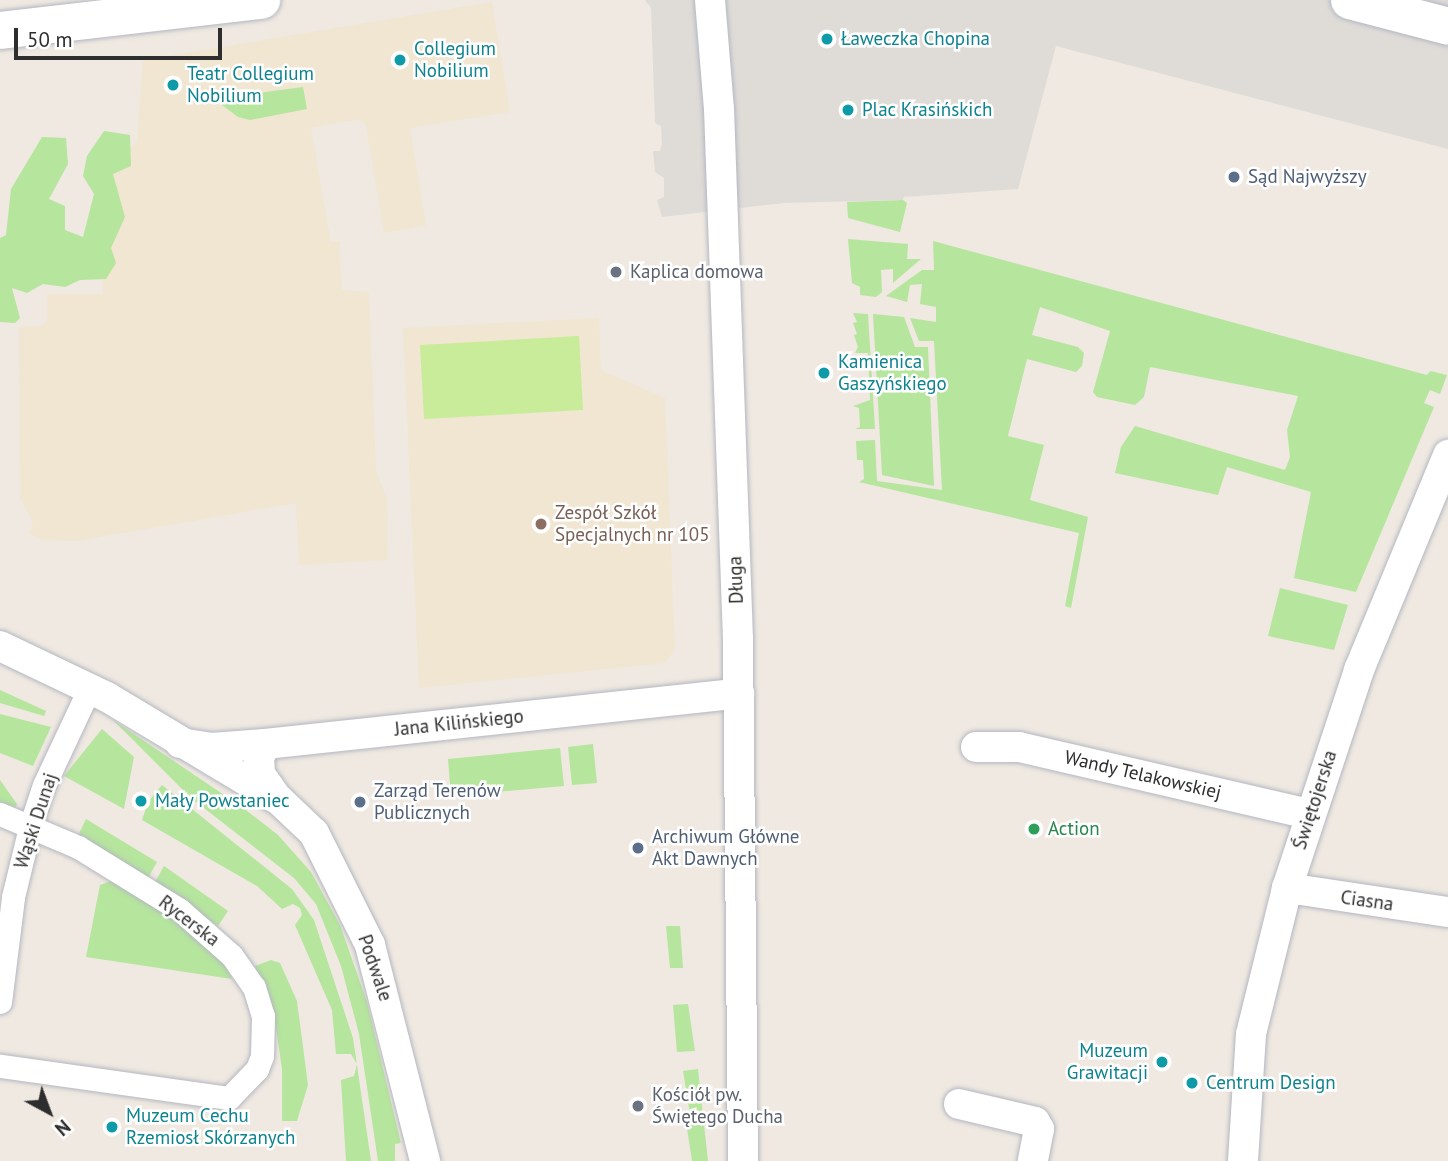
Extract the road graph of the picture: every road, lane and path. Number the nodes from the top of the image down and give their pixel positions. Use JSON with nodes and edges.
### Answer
{"nodes":[{"id":1,"x":261,"y":0,"type":"edge"},
{"id":2,"x":710,"y":0,"type":"edge"},
{"id":3,"x":1349,"y":0,"type":"edge"},
{"id":4,"x":1448,"y":26,"type":"edge"},
{"id":5,"x":0,"y":30,"type":"edge"},
{"id":6,"x":1448,"y":455,"type":"edge"},
{"id":7,"x":0,"y":646,"type":"edge"},
{"id":8,"x":89,"y":689,"type":"junction"},
{"id":9,"x":739,"y":694,"type":"junction"},
{"id":10,"x":180,"y":743,"type":"junction"},
{"id":11,"x":265,"y":744,"type":"junction"},
{"id":12,"x":976,"y":747,"type":"dead end"},
{"id":13,"x":277,"y":798,"type":"junction"},
{"id":14,"x":0,"y":814,"type":"edge"},
{"id":15,"x":1309,"y":814,"type":"junction"},
{"id":16,"x":30,"y":827,"type":"junction"},
{"id":17,"x":1287,"y":888,"type":"junction"},
{"id":18,"x":1448,"y":912,"type":"edge"},
{"id":19,"x":0,"y":1002,"type":"edge"},
{"id":20,"x":0,"y":1066,"type":"edge"},
{"id":21,"x":959,"y":1104,"type":"dead end"},
{"id":22,"x":425,"y":1161,"type":"edge"},
{"id":23,"x":743,"y":1161,"type":"edge"},
{"id":24,"x":1033,"y":1161,"type":"edge"},
{"id":25,"x":1243,"y":1161,"type":"edge"}],
"edges":[{"from":1,"to":5,"type":"street"},
{"from":2,"to":9,"type":"street","name":"Długa"},
{"from":3,"to":4,"type":"street"},
{"from":6,"to":15,"type":"street","name":"Świętojerska"},
{"from":7,"to":8,"type":"street","name":"Podwale"},
{"from":8,"to":10,"type":"street","name":"Podwale"},
{"from":8,"to":16,"type":"street","name":"Wąski Dunaj"},
{"from":9,"to":11,"type":"street","name":"Jana Kilińskiego"},
{"from":9,"to":23,"type":"street","name":"Długa"},
{"from":10,"to":11,"type":"street","name":"Jana Kilińskiego"},
{"from":10,"to":13,"type":"street","name":"Podwale"},
{"from":11,"to":13,"type":"street","name":"Podwale"},
{"from":12,"to":15,"type":"street","name":"Wandy Telakowskiej"},
{"from":13,"to":22,"type":"street","name":"Podwale"},
{"from":14,"to":16,"type":"street","name":"Rycerska"},
{"from":15,"to":17,"type":"street","name":"Świętojerska"},
{"from":16,"to":19,"type":"street","name":"Wąski Dunaj"},
{"from":16,"to":20,"type":"street","name":"Rycerska"},
{"from":17,"to":18,"type":"street","name":"Ciasna"},
{"from":17,"to":25,"type":"street","name":"Świętojerska"},
{"from":21,"to":24,"type":"street"}]}
